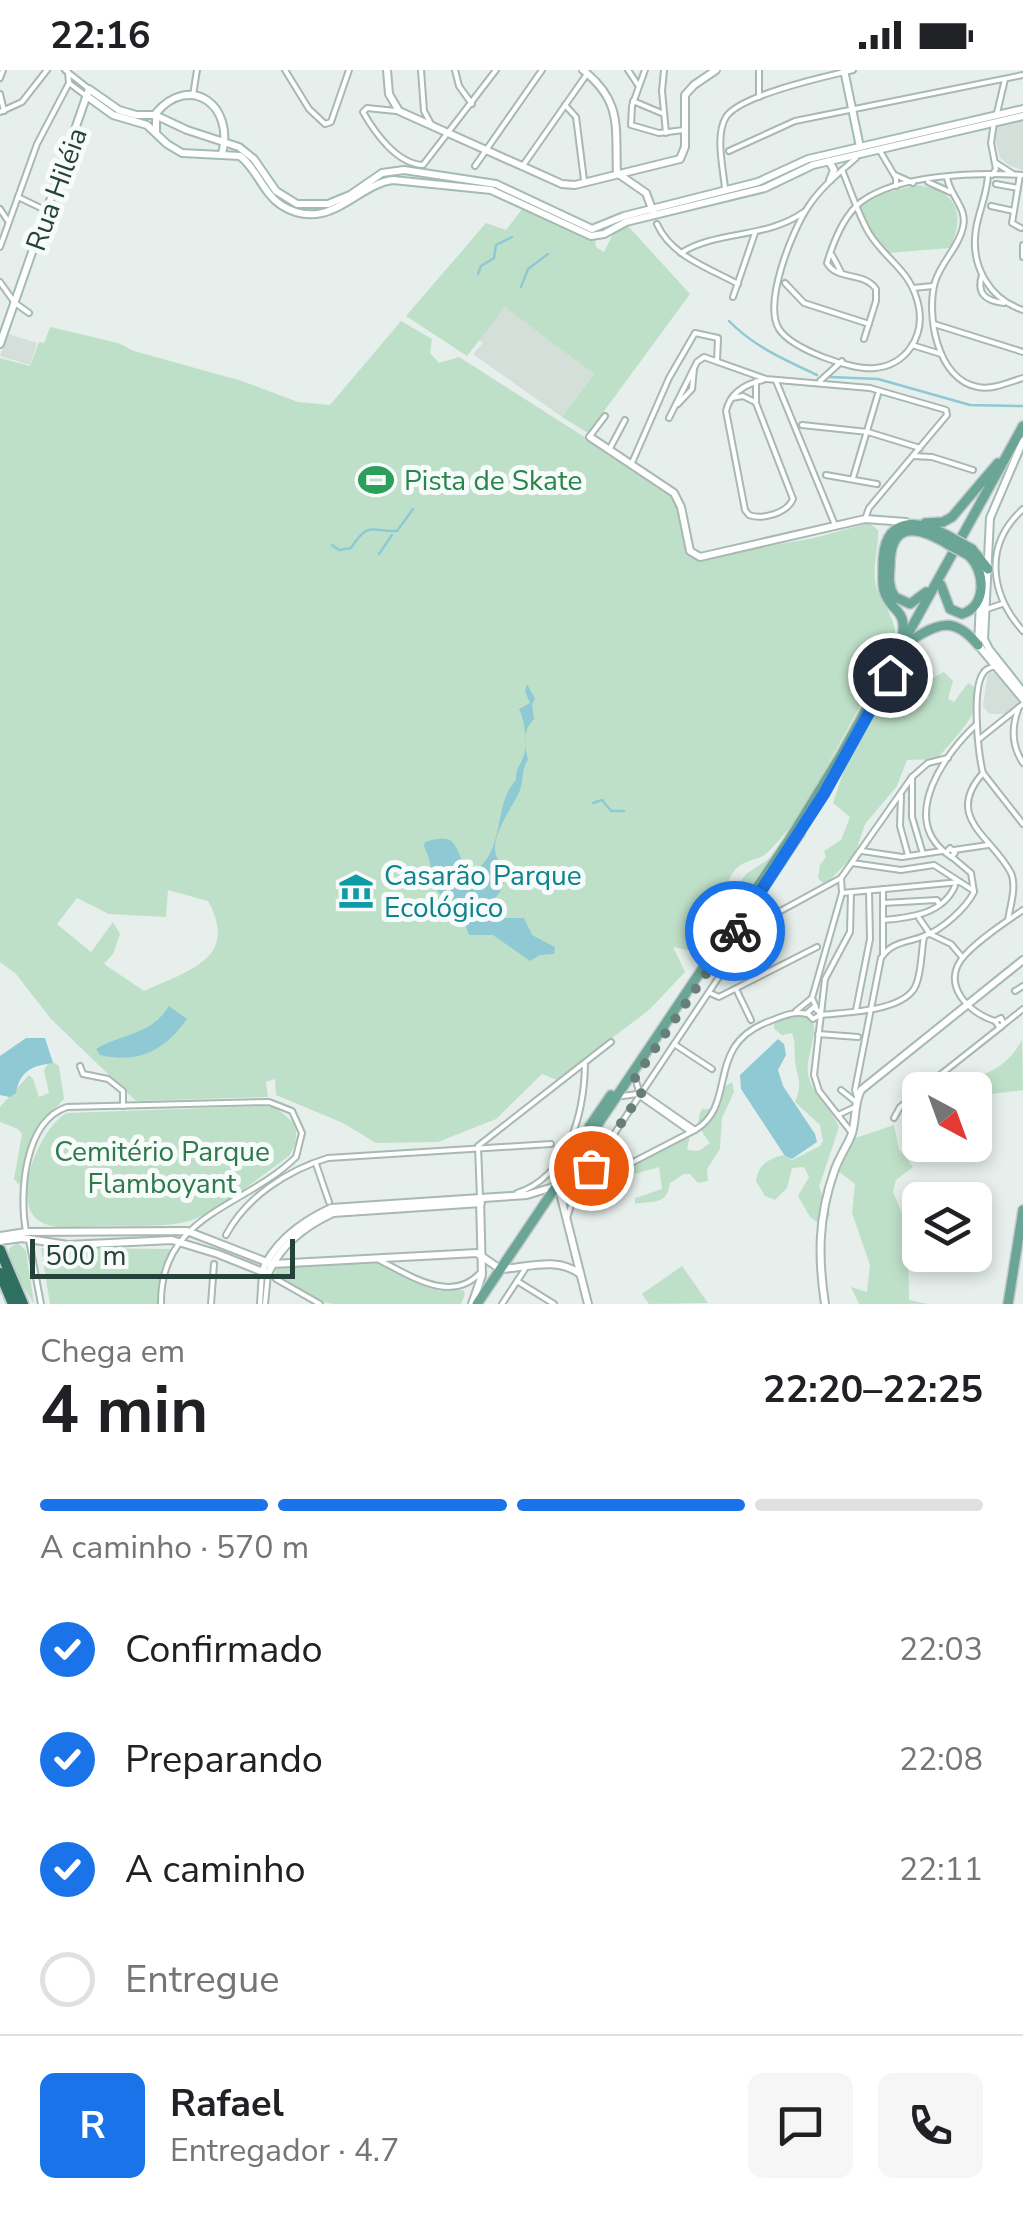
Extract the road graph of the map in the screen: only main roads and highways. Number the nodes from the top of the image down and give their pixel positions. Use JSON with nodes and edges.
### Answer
{"nodes":[{"id":1,"x":1023,"y":426,"type":"edge"},
{"id":2,"x":1023,"y":439,"type":"edge"},
{"id":3,"x":1012,"y":446,"type":"junction"},
{"id":4,"x":881,"y":521,"type":"road end"},
{"id":5,"x":917,"y":523,"type":"junction"},
{"id":6,"x":900,"y":530,"type":"junction"},
{"id":7,"x":951,"y":542,"type":"junction"},
{"id":8,"x":883,"y":548,"type":"junction"},
{"id":9,"x":970,"y":552,"type":"junction"},
{"id":10,"x":988,"y":569,"type":"road end"},
{"id":11,"x":939,"y":582,"type":"junction"},
{"id":12,"x":910,"y":641,"type":"junction"},
{"id":13,"x":978,"y":645,"type":"road end"},
{"id":14,"x":900,"y":650,"type":"junction"},
{"id":15,"x":634,"y":1075,"type":"junction"},
{"id":16,"x":553,"y":1189,"type":"junction"},
{"id":17,"x":1023,"y":1210,"type":"edge"},
{"id":18,"x":0,"y":1250,"type":"edge"},
{"id":19,"x":0,"y":1273,"type":"edge"},
{"id":20,"x":477,"y":1302,"type":"edge"},
{"id":21,"x":13,"y":1304,"type":"edge"},
{"id":22,"x":23,"y":1304,"type":"edge"},
{"id":23,"x":1008,"y":1304,"type":"edge"}],
"edges":[{"from":1,"to":3,"type":"main road"},
{"from":2,"to":11,"type":"main road"},
{"from":3,"to":5,"type":"main road"},
{"from":3,"to":11,"type":"main road"},
{"from":4,"to":8,"type":"main road"},
{"from":5,"to":6,"type":"main road"},
{"from":5,"to":7,"type":"main road"},
{"from":6,"to":7,"type":"main road"},
{"from":6,"to":8,"type":"main road"},
{"from":6,"to":11,"type":"main road"},
{"from":7,"to":9,"type":"main road","bridge":true},
{"from":8,"to":14,"type":"main road"},
{"from":9,"to":10,"type":"main road"},
{"from":9,"to":11,"type":"main road"},
{"from":11,"to":12,"type":"main road"},
{"from":11,"to":14,"type":"main road"},
{"from":12,"to":13,"type":"main road"},
{"from":12,"to":15,"type":"main road"},
{"from":14,"to":15,"type":"main road"},
{"from":15,"to":16,"type":"main road"},
{"from":15,"to":16,"type":"main road"},
{"from":16,"to":20,"type":"main road"},
{"from":17,"to":23,"type":"main road"},
{"from":18,"to":22,"type":"highway"},
{"from":19,"to":21,"type":"highway"}]}
